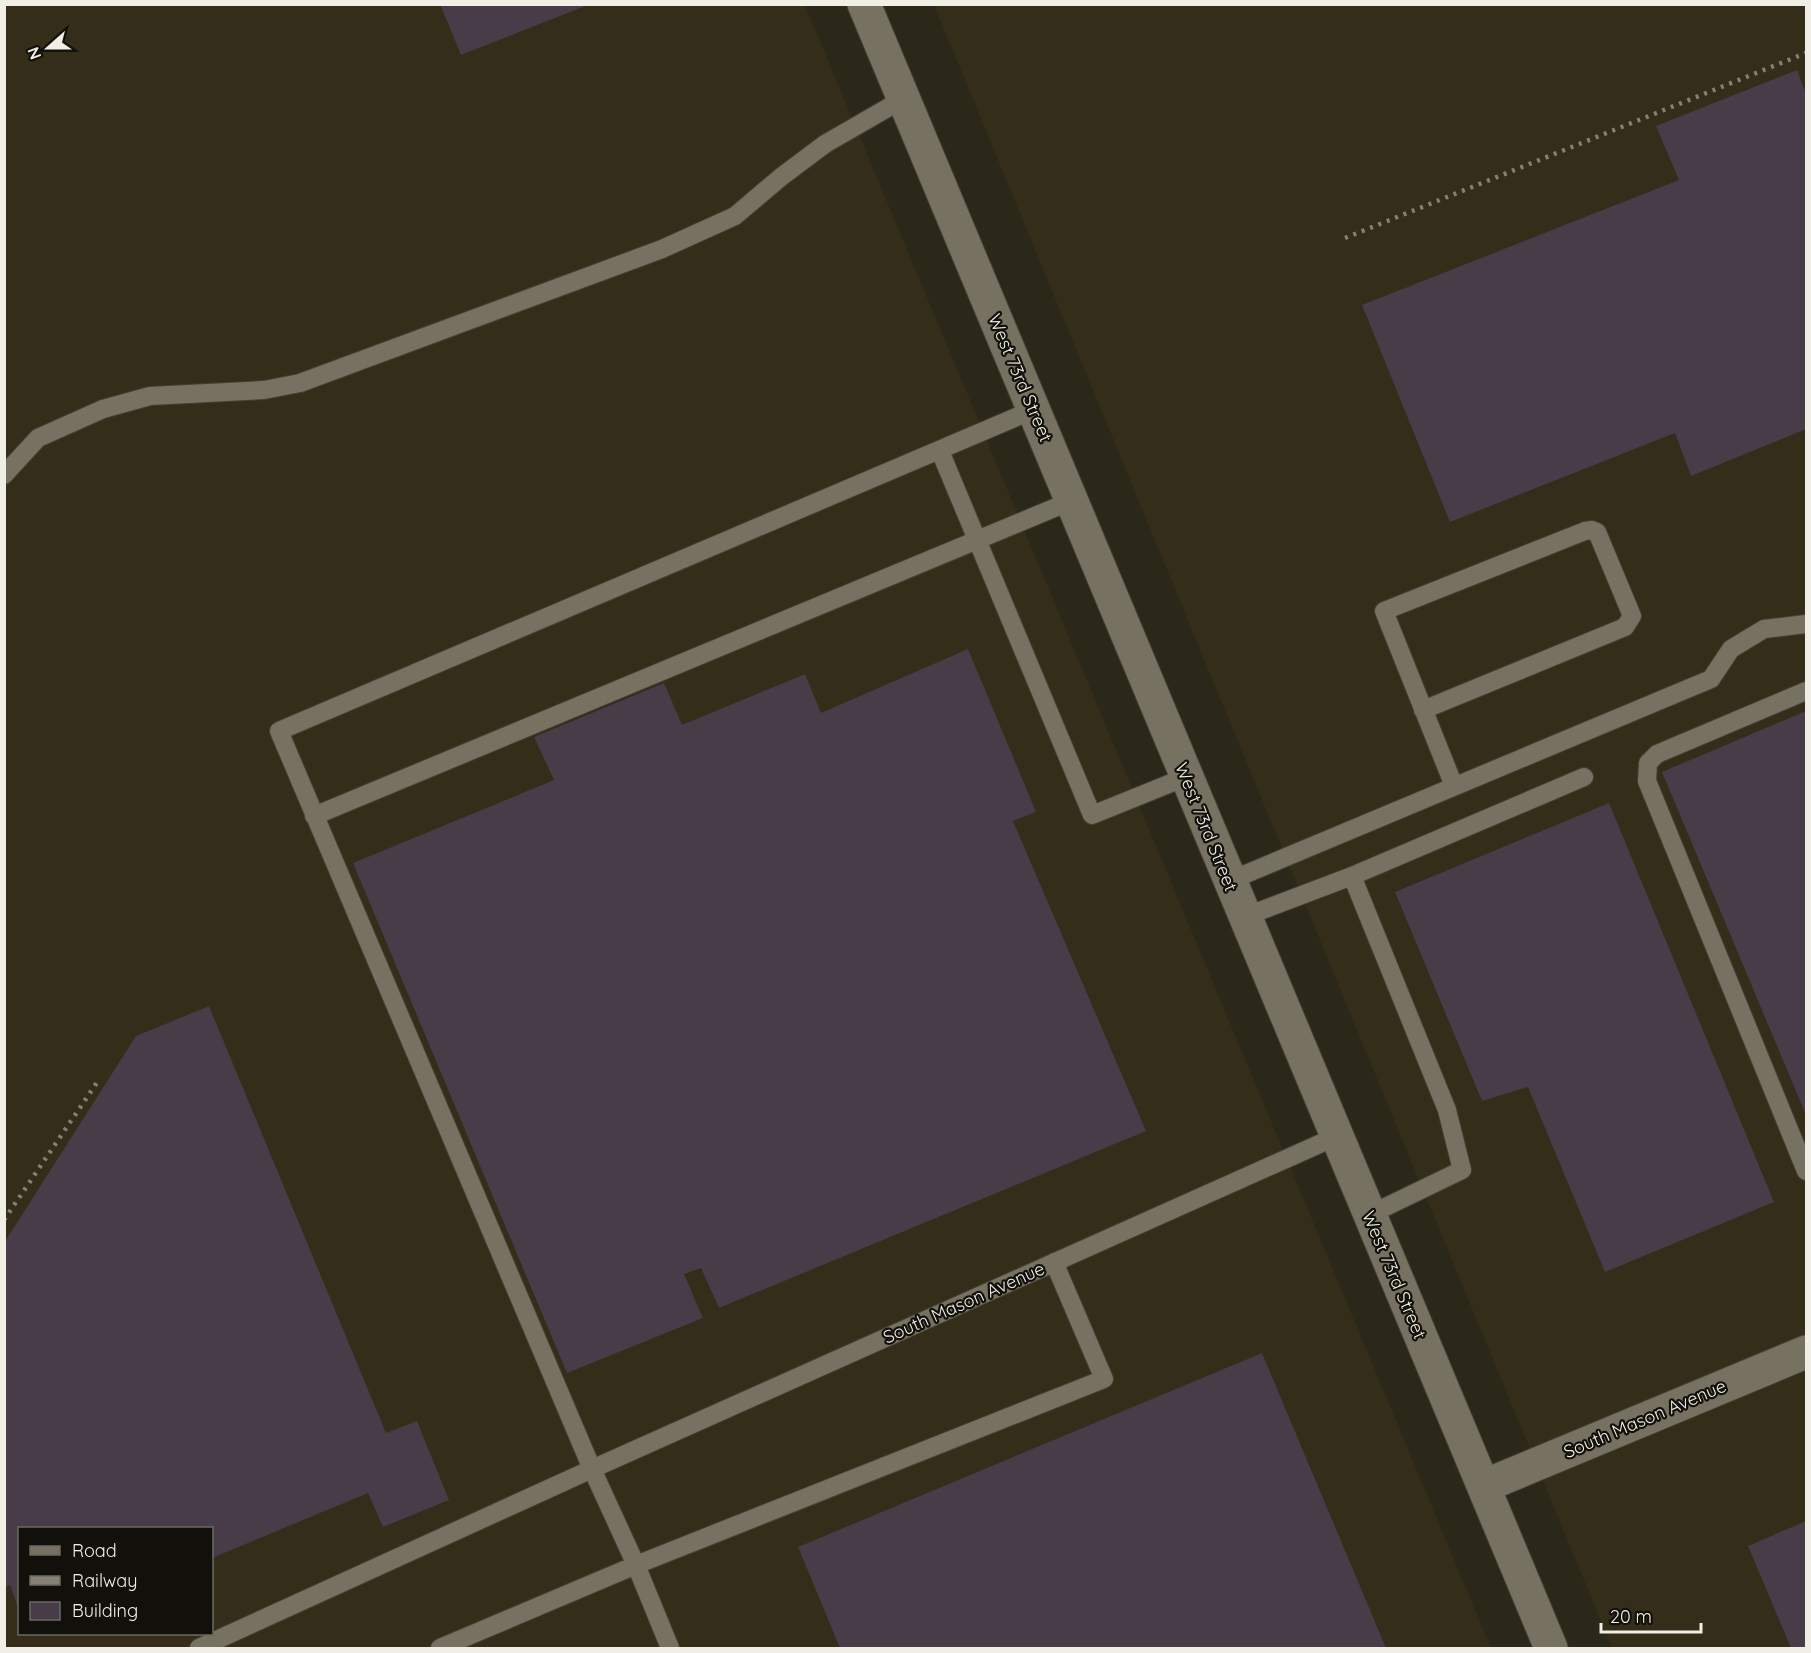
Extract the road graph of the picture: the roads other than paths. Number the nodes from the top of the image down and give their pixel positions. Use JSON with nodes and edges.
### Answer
{"nodes":[{"id":1,"x":864,"y":4,"type":"edge"},
{"id":2,"x":903,"y":99,"type":"junction"},
{"id":3,"x":1033,"y":410,"type":"junction"},
{"id":4,"x":940,"y":451,"type":"junction"},
{"id":5,"x":4,"y":475,"type":"edge"},
{"id":6,"x":1071,"y":501,"type":"junction"},
{"id":7,"x":978,"y":541,"type":"junction"},
{"id":8,"x":1806,"y":624,"type":"edge"},
{"id":9,"x":1806,"y":691,"type":"edge"},
{"id":10,"x":1423,"y":710,"type":"junction"},
{"id":11,"x":1186,"y":777,"type":"junction"},
{"id":12,"x":1584,"y":777,"type":"dead end"},
{"id":13,"x":1454,"y":786,"type":"junction"},
{"id":14,"x":314,"y":816,"type":"junction"},
{"id":15,"x":1352,"y":876,"type":"junction"},
{"id":16,"x":1229,"y":881,"type":"junction"},
{"id":17,"x":1244,"y":917,"type":"junction"},
{"id":18,"x":1335,"y":1137,"type":"junction"},
{"id":19,"x":1806,"y":1171,"type":"edge"},
{"id":20,"x":1369,"y":1215,"type":"junction"},
{"id":21,"x":1054,"y":1262,"type":"junction"},
{"id":22,"x":1806,"y":1352,"type":"edge"},
{"id":23,"x":592,"y":1469,"type":"junction"},
{"id":24,"x":1484,"y":1486,"type":"junction"},
{"id":25,"x":636,"y":1565,"type":"junction"},
{"id":26,"x":199,"y":1648,"type":"edge"},
{"id":27,"x":440,"y":1648,"type":"edge"},
{"id":28,"x":670,"y":1648,"type":"edge"},
{"id":29,"x":1551,"y":1648,"type":"edge"}],
"edges":[{"from":1,"to":2,"type":"street","name":"West 73rd Street"},
{"from":2,"to":3,"type":"street","name":"West 73rd Street"},
{"from":2,"to":5,"type":"lane"},
{"from":3,"to":4,"type":"lane"},
{"from":3,"to":6,"type":"street","name":"West 73rd Street"},
{"from":4,"to":7,"type":"lane"},
{"from":4,"to":14,"type":"lane"},
{"from":6,"to":7,"type":"lane"},
{"from":6,"to":11,"type":"street","name":"West 73rd Street"},
{"from":7,"to":11,"type":"lane"},
{"from":7,"to":14,"type":"lane"},
{"from":8,"to":13,"type":"lane"},
{"from":9,"to":19,"type":"lane"},
{"from":10,"to":10,"type":"lane"},
{"from":10,"to":13,"type":"lane"},
{"from":11,"to":16,"type":"street","name":"West 73rd Street"},
{"from":12,"to":15,"type":"lane"},
{"from":13,"to":16,"type":"lane"},
{"from":14,"to":23,"type":"lane"},
{"from":15,"to":17,"type":"lane"},
{"from":15,"to":20,"type":"lane"},
{"from":16,"to":17,"type":"street","name":"West 73rd Street"},
{"from":17,"to":18,"type":"street","name":"West 73rd Street"},
{"from":18,"to":20,"type":"street","name":"West 73rd Street"},
{"from":18,"to":21,"type":"lane","name":"South Mason Avenue"},
{"from":20,"to":24,"type":"street","name":"West 73rd Street"},
{"from":21,"to":23,"type":"lane","name":"South Mason Avenue"},
{"from":21,"to":25,"type":"lane"},
{"from":22,"to":24,"type":"street","name":"South Mason Avenue"},
{"from":23,"to":25,"type":"lane"},
{"from":23,"to":26,"type":"lane","name":"South Mason Avenue"},
{"from":24,"to":29,"type":"street","name":"West 73rd Street"},
{"from":25,"to":27,"type":"lane"},
{"from":25,"to":28,"type":"lane"}]}
